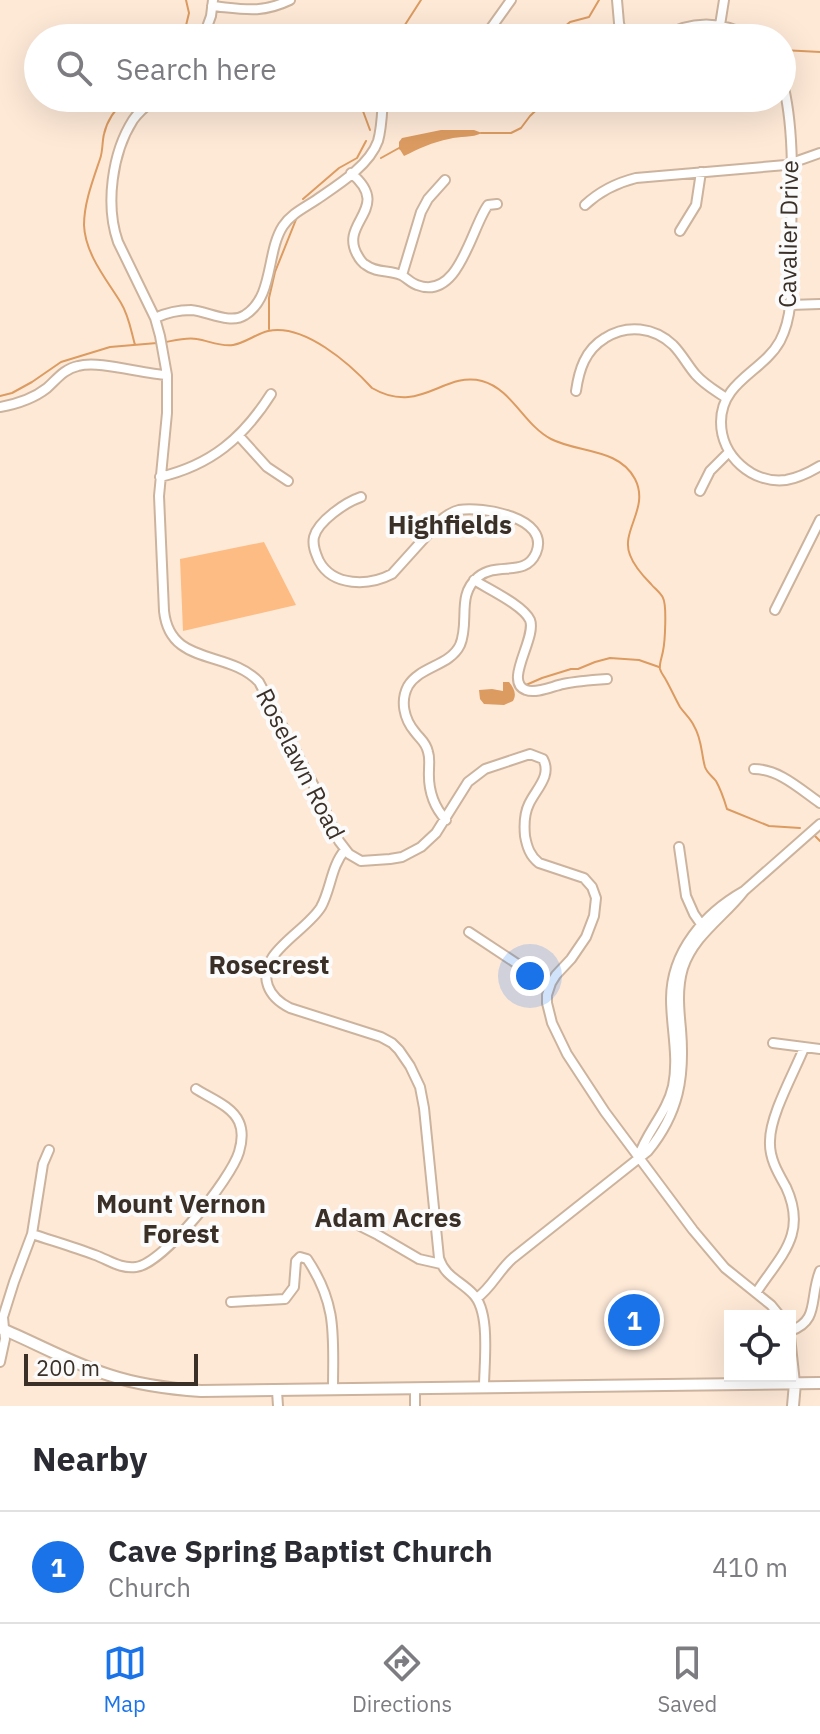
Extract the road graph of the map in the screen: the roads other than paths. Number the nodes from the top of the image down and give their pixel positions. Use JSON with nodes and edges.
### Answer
{"nodes":[{"id":1,"x":290,"y":0,"type":"edge"},
{"id":2,"x":511,"y":0,"type":"edge"},
{"id":3,"x":617,"y":0,"type":"edge"},
{"id":4,"x":724,"y":0,"type":"edge"},
{"id":5,"x":213,"y":3,"type":"edge"},
{"id":6,"x":207,"y":24,"type":"edge"},
{"id":7,"x":494,"y":24,"type":"edge"},
{"id":8,"x":619,"y":24,"type":"edge"},
{"id":9,"x":720,"y":24,"type":"edge"},
{"id":10,"x":139,"y":112,"type":"edge"},
{"id":11,"x":382,"y":112,"type":"edge"},
{"id":12,"x":788,"y":112,"type":"edge"},
{"id":13,"x":820,"y":153,"type":"edge"},
{"id":14,"x":791,"y":164,"type":"junction"},
{"id":15,"x":701,"y":172,"type":"junction"},
{"id":16,"x":351,"y":173,"type":"junction"},
{"id":17,"x":445,"y":180,"type":"dead end"},
{"id":18,"x":497,"y":204,"type":"dead end"},
{"id":19,"x":585,"y":205,"type":"dead end"},
{"id":20,"x":680,"y":231,"type":"dead end"},
{"id":21,"x":402,"y":275,"type":"junction"},
{"id":22,"x":820,"y":304,"type":"edge"},
{"id":23,"x":790,"y":305,"type":"junction"},
{"id":24,"x":155,"y":318,"type":"junction"},
{"id":25,"x":167,"y":375,"type":"junction"},
{"id":26,"x":576,"y":391,"type":"dead end"},
{"id":27,"x":271,"y":394,"type":"dead end"},
{"id":28,"x":726,"y":398,"type":"junction"},
{"id":29,"x":0,"y":407,"type":"edge"},
{"id":30,"x":239,"y":436,"type":"junction"},
{"id":31,"x":729,"y":452,"type":"junction"},
{"id":32,"x":819,"y":470,"type":"edge"},
{"id":33,"x":160,"y":477,"type":"junction"},
{"id":34,"x":288,"y":481,"type":"dead end"},
{"id":35,"x":700,"y":491,"type":"dead end"},
{"id":36,"x":361,"y":497,"type":"dead end"},
{"id":37,"x":820,"y":520,"type":"edge"},
{"id":38,"x":474,"y":580,"type":"junction"},
{"id":39,"x":775,"y":610,"type":"dead end"},
{"id":40,"x":607,"y":679,"type":"dead end"},
{"id":41,"x":754,"y":769,"type":"dead end"},
{"id":42,"x":820,"y":803,"type":"edge"},
{"id":43,"x":446,"y":820,"type":"junction"},
{"id":44,"x":820,"y":824,"type":"edge"},
{"id":45,"x":679,"y":847,"type":"dead end"},
{"id":46,"x":345,"y":850,"type":"junction"},
{"id":47,"x":703,"y":928,"type":"junction"},
{"id":48,"x":469,"y":932,"type":"dead end"},
{"id":49,"x":551,"y":983,"type":"junction"},
{"id":50,"x":773,"y":1043,"type":"dead end"},
{"id":51,"x":804,"y":1048,"type":"junction"},
{"id":52,"x":820,"y":1049,"type":"edge"},
{"id":53,"x":196,"y":1089,"type":"dead end"},
{"id":54,"x":49,"y":1150,"type":"dead end"},
{"id":55,"x":638,"y":1158,"type":"junction"},
{"id":56,"x":350,"y":1221,"type":"dead end"},
{"id":57,"x":32,"y":1234,"type":"junction"},
{"id":58,"x":441,"y":1264,"type":"junction"},
{"id":59,"x":820,"y":1271,"type":"edge"},
{"id":60,"x":0,"y":1281,"type":"edge"},
{"id":61,"x":14,"y":1282,"type":"junction"},
{"id":62,"x":756,"y":1293,"type":"junction"},
{"id":63,"x":477,"y":1298,"type":"junction"},
{"id":64,"x":231,"y":1302,"type":"dead end"},
{"id":65,"x":775,"y":1310,"type":"edge"},
{"id":66,"x":2,"y":1329,"type":"edge"},
{"id":67,"x":796,"y":1330,"type":"edge"},
{"id":68,"x":0,"y":1362,"type":"edge"},
{"id":69,"x":795,"y":1383,"type":"junction"},
{"id":70,"x":820,"y":1383,"type":"edge"},
{"id":71,"x":484,"y":1387,"type":"junction"},
{"id":72,"x":415,"y":1389,"type":"junction"},
{"id":73,"x":333,"y":1390,"type":"junction"},
{"id":74,"x":277,"y":1391,"type":"junction"},
{"id":75,"x":278,"y":1406,"type":"edge"},
{"id":76,"x":415,"y":1406,"type":"edge"},
{"id":77,"x":793,"y":1406,"type":"edge"}],
"edges":[{"from":1,"to":5,"type":"street"},
{"from":2,"to":7,"type":"street"},
{"from":3,"to":8,"type":"street"},
{"from":4,"to":9,"type":"street"},
{"from":5,"to":6,"type":"street"},
{"from":10,"to":24,"type":"street","name":"Roselawn Road"},
{"from":11,"to":16,"type":"street"},
{"from":12,"to":14,"type":"street","name":"Cavalier Drive"},
{"from":13,"to":14,"type":"street"},
{"from":14,"to":15,"type":"street"},
{"from":14,"to":23,"type":"street","name":"Cavalier Drive"},
{"from":15,"to":19,"type":"street"},
{"from":15,"to":20,"type":"street"},
{"from":16,"to":21,"type":"street"},
{"from":16,"to":24,"type":"street"},
{"from":17,"to":21,"type":"street"},
{"from":18,"to":21,"type":"street"},
{"from":22,"to":23,"type":"street"},
{"from":23,"to":28,"type":"street","name":"Cavalier Drive"},
{"from":24,"to":25,"type":"street","name":"Roselawn Road"},
{"from":25,"to":29,"type":"street"},
{"from":25,"to":33,"type":"street","name":"Roselawn Road"},
{"from":26,"to":28,"type":"street"},
{"from":27,"to":30,"type":"street"},
{"from":28,"to":31,"type":"street"},
{"from":30,"to":33,"type":"street"},
{"from":30,"to":34,"type":"street"},
{"from":31,"to":32,"type":"street"},
{"from":31,"to":35,"type":"street"},
{"from":33,"to":46,"type":"street","name":"Roselawn Road"},
{"from":36,"to":38,"type":"street"},
{"from":37,"to":39,"type":"street"},
{"from":38,"to":40,"type":"street"},
{"from":38,"to":43,"type":"street"},
{"from":41,"to":42,"type":"street"},
{"from":43,"to":46,"type":"street","name":"Roselawn Road"},
{"from":43,"to":49,"type":"street","name":"Roselawn Road"},
{"from":44,"to":47,"type":"street"},
{"from":45,"to":47,"type":"street"},
{"from":46,"to":58,"type":"street"},
{"from":47,"to":55,"type":"street"},
{"from":48,"to":49,"type":"street"},
{"from":49,"to":55,"type":"street"},
{"from":50,"to":51,"type":"street"},
{"from":51,"to":52,"type":"street"},
{"from":51,"to":62,"type":"street"},
{"from":53,"to":57,"type":"street"},
{"from":54,"to":57,"type":"street"},
{"from":55,"to":62,"type":"street"},
{"from":55,"to":63,"type":"street"},
{"from":56,"to":58,"type":"street"},
{"from":57,"to":61,"type":"street"},
{"from":58,"to":63,"type":"street"},
{"from":59,"to":67,"type":"street"},
{"from":60,"to":61,"type":"street"},
{"from":61,"to":66,"type":"street"},
{"from":62,"to":65,"type":"street"},
{"from":63,"to":71,"type":"street"},
{"from":64,"to":73,"type":"street"},
{"from":66,"to":68,"type":"street"},
{"from":66,"to":74,"type":"main road"},
{"from":69,"to":70,"type":"main road"},
{"from":69,"to":71,"type":"main road"},
{"from":69,"to":77,"type":"main road"},
{"from":71,"to":72,"type":"main road"},
{"from":72,"to":73,"type":"main road"},
{"from":72,"to":76,"type":"street"},
{"from":73,"to":74,"type":"main road"},
{"from":74,"to":75,"type":"street"}]}
